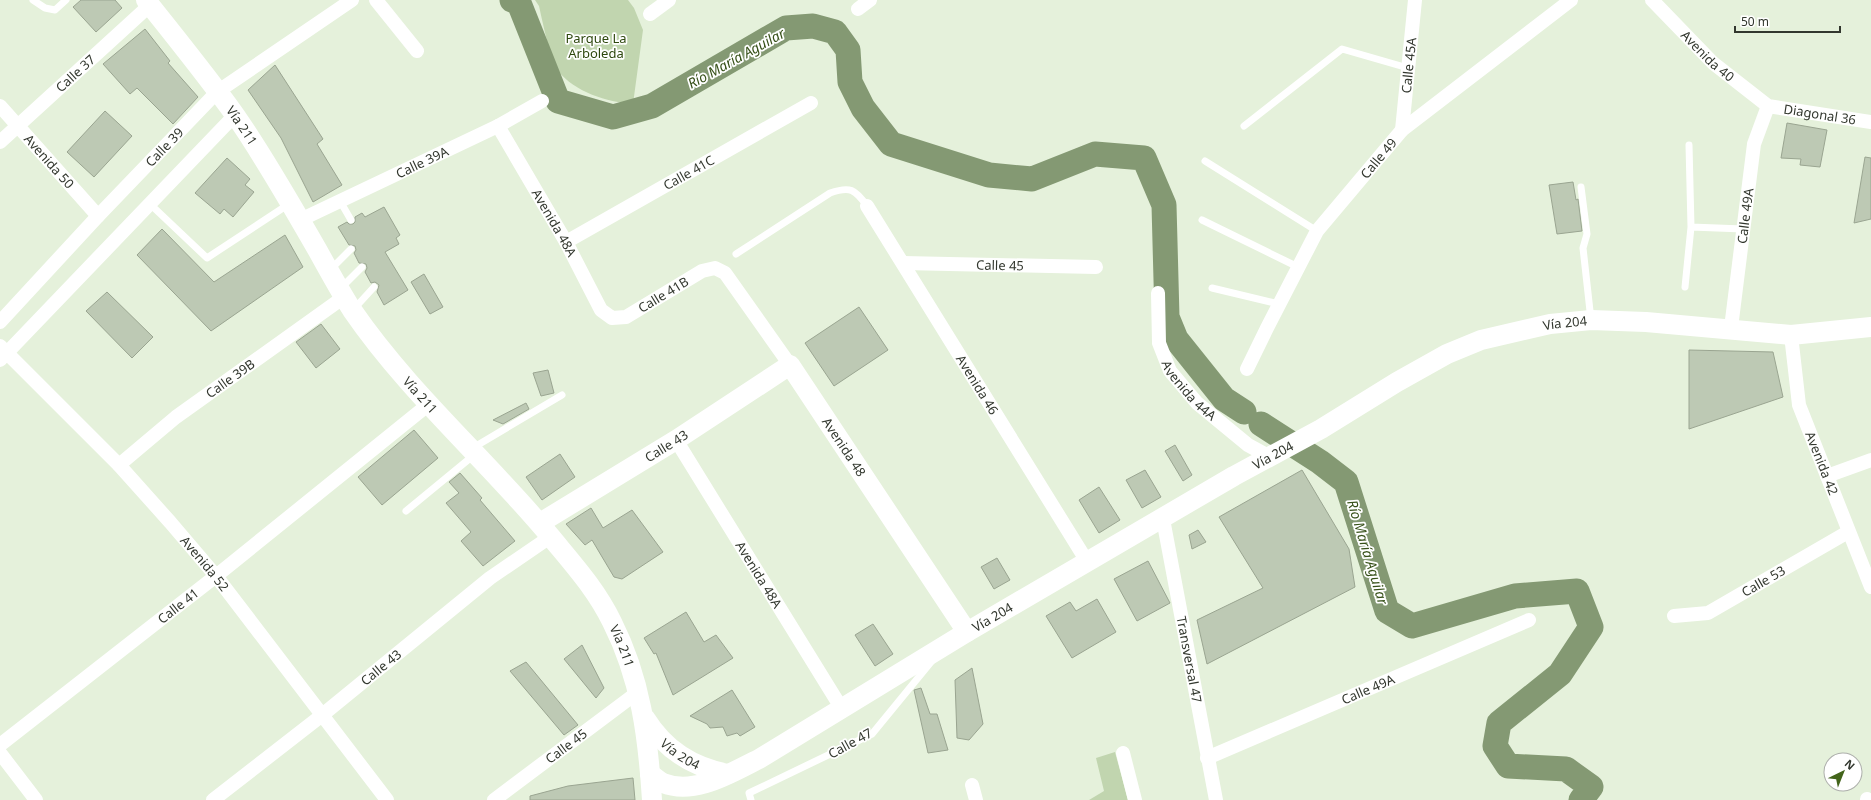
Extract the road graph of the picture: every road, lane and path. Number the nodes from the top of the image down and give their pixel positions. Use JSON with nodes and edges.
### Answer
{"nodes":[{"id":1,"x":33,"y":0,"type":"edge"},
{"id":2,"x":66,"y":0,"type":"edge"},
{"id":3,"x":352,"y":0,"type":"edge"},
{"id":4,"x":376,"y":0,"type":"edge"},
{"id":5,"x":669,"y":0,"type":"edge"},
{"id":6,"x":870,"y":0,"type":"edge"},
{"id":7,"x":1415,"y":0,"type":"edge"},
{"id":8,"x":1571,"y":0,"type":"edge"},
{"id":9,"x":1652,"y":0,"type":"edge"},
{"id":10,"x":148,"y":3,"type":"edge"},
{"id":11,"x":858,"y":9,"type":"dead end"},
{"id":12,"x":650,"y":14,"type":"dead end"},
{"id":13,"x":416,"y":50,"type":"dead end"},
{"id":14,"x":1408,"y":68,"type":"junction"},
{"id":15,"x":217,"y":92,"type":"junction"},
{"id":16,"x":542,"y":101,"type":"dead end"},
{"id":17,"x":811,"y":103,"type":"dead end"},
{"id":18,"x":0,"y":106,"type":"edge"},
{"id":19,"x":1768,"y":106,"type":"junction"},
{"id":20,"x":235,"y":115,"type":"junction"},
{"id":21,"x":1871,"y":122,"type":"edge"},
{"id":22,"x":18,"y":126,"type":"junction"},
{"id":23,"x":498,"y":126,"type":"junction"},
{"id":24,"x":1244,"y":126,"type":"dead end"},
{"id":25,"x":1402,"y":130,"type":"junction"},
{"id":26,"x":0,"y":142,"type":"edge"},
{"id":27,"x":1689,"y":145,"type":"dead end"},
{"id":28,"x":1205,"y":161,"type":"dead end"},
{"id":29,"x":1581,"y":187,"type":"dead end"},
{"id":30,"x":340,"y":201,"type":"junction"},
{"id":31,"x":150,"y":204,"type":"junction"},
{"id":32,"x":289,"y":204,"type":"junction"},
{"id":33,"x":867,"y":206,"type":"joint"},
{"id":34,"x":98,"y":216,"type":"junction"},
{"id":35,"x":300,"y":220,"type":"junction"},
{"id":36,"x":351,"y":220,"type":"dead end"},
{"id":37,"x":1202,"y":220,"type":"dead end"},
{"id":38,"x":1691,"y":227,"type":"junction"},
{"id":39,"x":1743,"y":229,"type":"junction"},
{"id":40,"x":1317,"y":231,"type":"junction"},
{"id":41,"x":566,"y":242,"type":"junction"},
{"id":42,"x":351,"y":249,"type":"dead end"},
{"id":43,"x":736,"y":254,"type":"dead end"},
{"id":44,"x":903,"y":262,"type":"junction"},
{"id":45,"x":362,"y":267,"type":"dead end"},
{"id":46,"x":1096,"y":267,"type":"dead end"},
{"id":47,"x":1298,"y":267,"type":"junction"},
{"id":48,"x":715,"y":268,"type":"joint"},
{"id":49,"x":329,"y":271,"type":"junction"},
{"id":50,"x":374,"y":287,"type":"dead end"},
{"id":51,"x":1685,"y":287,"type":"dead end"},
{"id":52,"x":1212,"y":288,"type":"dead end"},
{"id":53,"x":1158,"y":294,"type":"dead end"},
{"id":54,"x":346,"y":299,"type":"junction"},
{"id":55,"x":1279,"y":304,"type":"junction"},
{"id":56,"x":612,"y":318,"type":"joint"},
{"id":57,"x":1591,"y":320,"type":"junction"},
{"id":58,"x":0,"y":322,"type":"edge"},
{"id":59,"x":1871,"y":327,"type":"edge"},
{"id":60,"x":1731,"y":328,"type":"junction"},
{"id":61,"x":1791,"y":335,"type":"junction"},
{"id":62,"x":2,"y":353,"type":"edge"},
{"id":63,"x":790,"y":365,"type":"junction"},
{"id":64,"x":1247,"y":370,"type":"dead end"},
{"id":65,"x":562,"y":395,"type":"dead end"},
{"id":66,"x":429,"y":404,"type":"junction"},
{"id":67,"x":676,"y":440,"type":"junction"},
{"id":68,"x":474,"y":451,"type":"junction"},
{"id":69,"x":1275,"y":454,"type":"junction"},
{"id":70,"x":1871,"y":460,"type":"edge"},
{"id":71,"x":119,"y":465,"type":"junction"},
{"id":72,"x":1827,"y":476,"type":"junction"},
{"id":73,"x":406,"y":511,"type":"dead end"},
{"id":74,"x":1163,"y":519,"type":"junction"},
{"id":75,"x":545,"y":530,"type":"junction"},
{"id":76,"x":1848,"y":532,"type":"junction"},
{"id":77,"x":1088,"y":563,"type":"junction"},
{"id":78,"x":216,"y":576,"type":"junction"},
{"id":79,"x":1870,"y":580,"type":"edge"},
{"id":80,"x":1674,"y":616,"type":"dead end"},
{"id":81,"x":1529,"y":620,"type":"dead end"},
{"id":82,"x":967,"y":632,"type":"junction"},
{"id":83,"x":945,"y":645,"type":"junction"},
{"id":84,"x":638,"y":692,"type":"junction"},
{"id":85,"x":842,"y":709,"type":"junction"},
{"id":86,"x":321,"y":716,"type":"junction"},
{"id":87,"x":644,"y":716,"type":"junction"},
{"id":88,"x":0,"y":745,"type":"edge"},
{"id":89,"x":0,"y":753,"type":"edge"},
{"id":90,"x":1123,"y":753,"type":"dead end"},
{"id":91,"x":1207,"y":758,"type":"junction"},
{"id":92,"x":650,"y":774,"type":"junction"},
{"id":93,"x":728,"y":774,"type":"junction"},
{"id":94,"x":972,"y":785,"type":"dead end"},
{"id":95,"x":750,"y":796,"type":"edge"},
{"id":96,"x":36,"y":800,"type":"edge"},
{"id":97,"x":213,"y":800,"type":"edge"},
{"id":98,"x":387,"y":800,"type":"edge"},
{"id":99,"x":494,"y":800,"type":"edge"},
{"id":100,"x":652,"y":800,"type":"edge"},
{"id":101,"x":697,"y":800,"type":"edge"},
{"id":102,"x":976,"y":800,"type":"edge"},
{"id":103,"x":1135,"y":800,"type":"edge"},
{"id":104,"x":1216,"y":800,"type":"edge"}],
"edges":[{"from":1,"to":2,"type":"lane"},
{"from":3,"to":15,"type":"street","name":"Calle 39"},
{"from":4,"to":13,"type":"street"},
{"from":5,"to":12,"type":"street"},
{"from":6,"to":11,"type":"street"},
{"from":7,"to":14,"type":"street","name":"Calle 45A"},
{"from":8,"to":25,"type":"street","name":"Calle 49"},
{"from":9,"to":19,"type":"street","name":"Avenida 40"},
{"from":10,"to":15,"type":"main road","name":"Vía 211"},
{"from":10,"to":22,"type":"street","name":"Calle 37"},
{"from":14,"to":24,"type":"lane"},
{"from":14,"to":25,"type":"street","name":"Calle 45A"},
{"from":15,"to":20,"type":"main road","name":"Vía 211"},
{"from":15,"to":34,"type":"street","name":"Calle 39"},
{"from":16,"to":23,"type":"street","name":"Calle 39A"},
{"from":17,"to":41,"type":"street","name":"Calle 41C"},
{"from":18,"to":22,"type":"street","name":"Avenida 50"},
{"from":19,"to":21,"type":"street","name":"Diagonal 36"},
{"from":19,"to":39,"type":"street","name":"Calle 49A"},
{"from":20,"to":31,"type":"street"},
{"from":20,"to":32,"type":"main road","name":"Vía 211"},
{"from":22,"to":26,"type":"street","name":"Calle 37"},
{"from":22,"to":34,"type":"street","name":"Avenida 50"},
{"from":23,"to":30,"type":"street","name":"Calle 39A"},
{"from":23,"to":41,"type":"street","name":"Avenida 48A"},
{"from":25,"to":40,"type":"street","name":"Calle 49"},
{"from":27,"to":38,"type":"lane"},
{"from":28,"to":40,"type":"lane"},
{"from":29,"to":57,"type":"lane"},
{"from":30,"to":35,"type":"street","name":"Calle 39A"},
{"from":30,"to":36,"type":"lane"},
{"from":31,"to":32,"type":"lane"},
{"from":31,"to":62,"type":"street"},
{"from":32,"to":35,"type":"main road","name":"Vía 211"},
{"from":33,"to":43,"type":"lane"},
{"from":33,"to":44,"type":"street","name":"Avenida 46"},
{"from":34,"to":58,"type":"street","name":"Calle 39"},
{"from":35,"to":49,"type":"main road","name":"Vía 211"},
{"from":37,"to":47,"type":"lane"},
{"from":38,"to":39,"type":"lane"},
{"from":38,"to":51,"type":"lane"},
{"from":39,"to":60,"type":"street","name":"Calle 49A"},
{"from":40,"to":47,"type":"street","name":"Calle 49"},
{"from":41,"to":56,"type":"street","name":"Avenida 48A"},
{"from":42,"to":49,"type":"lane"},
{"from":44,"to":46,"type":"street","name":"Calle 45"},
{"from":44,"to":77,"type":"street","name":"Avenida 46"},
{"from":45,"to":54,"type":"lane"},
{"from":47,"to":55,"type":"street","name":"Calle 49"},
{"from":48,"to":56,"type":"street","name":"Calle 41B"},
{"from":48,"to":63,"type":"street","name":"Avenida 48"},
{"from":49,"to":54,"type":"main road","name":"Vía 211"},
{"from":50,"to":54,"type":"lane"},
{"from":52,"to":55,"type":"lane"},
{"from":53,"to":69,"type":"street","name":"Avenida 44A"},
{"from":54,"to":66,"type":"main road","name":"Vía 211"},
{"from":54,"to":71,"type":"street","name":"Calle 39B"},
{"from":55,"to":64,"type":"street","name":"Calle 49"},
{"from":57,"to":60,"type":"main road","name":"Vía 204"},
{"from":57,"to":69,"type":"main road","name":"Vía 204"},
{"from":59,"to":61,"type":"main road","name":"Vía 204"},
{"from":60,"to":61,"type":"main road","name":"Vía 204"},
{"from":61,"to":72,"type":"street","name":"Avenida 42"},
{"from":62,"to":71,"type":"street","name":"Avenida 52"},
{"from":63,"to":67,"type":"main road","name":"Calle 43"},
{"from":63,"to":82,"type":"main road","name":"Avenida 48"},
{"from":65,"to":68,"type":"lane"},
{"from":66,"to":68,"type":"main road","name":"Vía 211"},
{"from":66,"to":78,"type":"street","name":"Calle 41"},
{"from":67,"to":75,"type":"main road","name":"Calle 43"},
{"from":67,"to":85,"type":"street","name":"Avenida 48A"},
{"from":68,"to":73,"type":"lane"},
{"from":68,"to":75,"type":"main road","name":"Vía 211"},
{"from":69,"to":74,"type":"main road","name":"Vía 204"},
{"from":70,"to":72,"type":"street"},
{"from":71,"to":78,"type":"street","name":"Avenida 52"},
{"from":72,"to":76,"type":"street","name":"Avenida 42"},
{"from":74,"to":77,"type":"main road","name":"Vía 204"},
{"from":74,"to":91,"type":"street","name":"Transversal 47"},
{"from":75,"to":84,"type":"main road","name":"Vía 211"},
{"from":75,"to":86,"type":"street","name":"Calle 43"},
{"from":76,"to":79,"type":"street","name":"Avenida 42"},
{"from":76,"to":80,"type":"street","name":"Calle 53"},
{"from":77,"to":82,"type":"main road","name":"Vía 204"},
{"from":78,"to":86,"type":"street","name":"Avenida 52"},
{"from":78,"to":88,"type":"street","name":"Calle 41"},
{"from":81,"to":91,"type":"street","name":"Calle 49A"},
{"from":82,"to":83,"type":"main road","name":"Vía 204"},
{"from":83,"to":85,"type":"main road","name":"Vía 204"},
{"from":83,"to":95,"type":"lane","name":"Calle 47"},
{"from":84,"to":87,"type":"main road","name":"Vía 211"},
{"from":84,"to":99,"type":"street","name":"Calle 45"},
{"from":85,"to":93,"type":"main road","name":"Vía 204"},
{"from":86,"to":97,"type":"street","name":"Calle 43"},
{"from":86,"to":98,"type":"street","name":"Avenida 52"},
{"from":87,"to":92,"type":"main road","name":"Vía 211"},
{"from":87,"to":93,"type":"main road","name":"Vía 204"},
{"from":89,"to":96,"type":"street"},
{"from":90,"to":103,"type":"street"},
{"from":91,"to":104,"type":"street","name":"Transversal 47"},
{"from":92,"to":93,"type":"main road","name":"Vía 204"},
{"from":92,"to":100,"type":"main road","name":"Vía 211"},
{"from":93,"to":101,"type":"main road"},
{"from":94,"to":102,"type":"street"}]}
